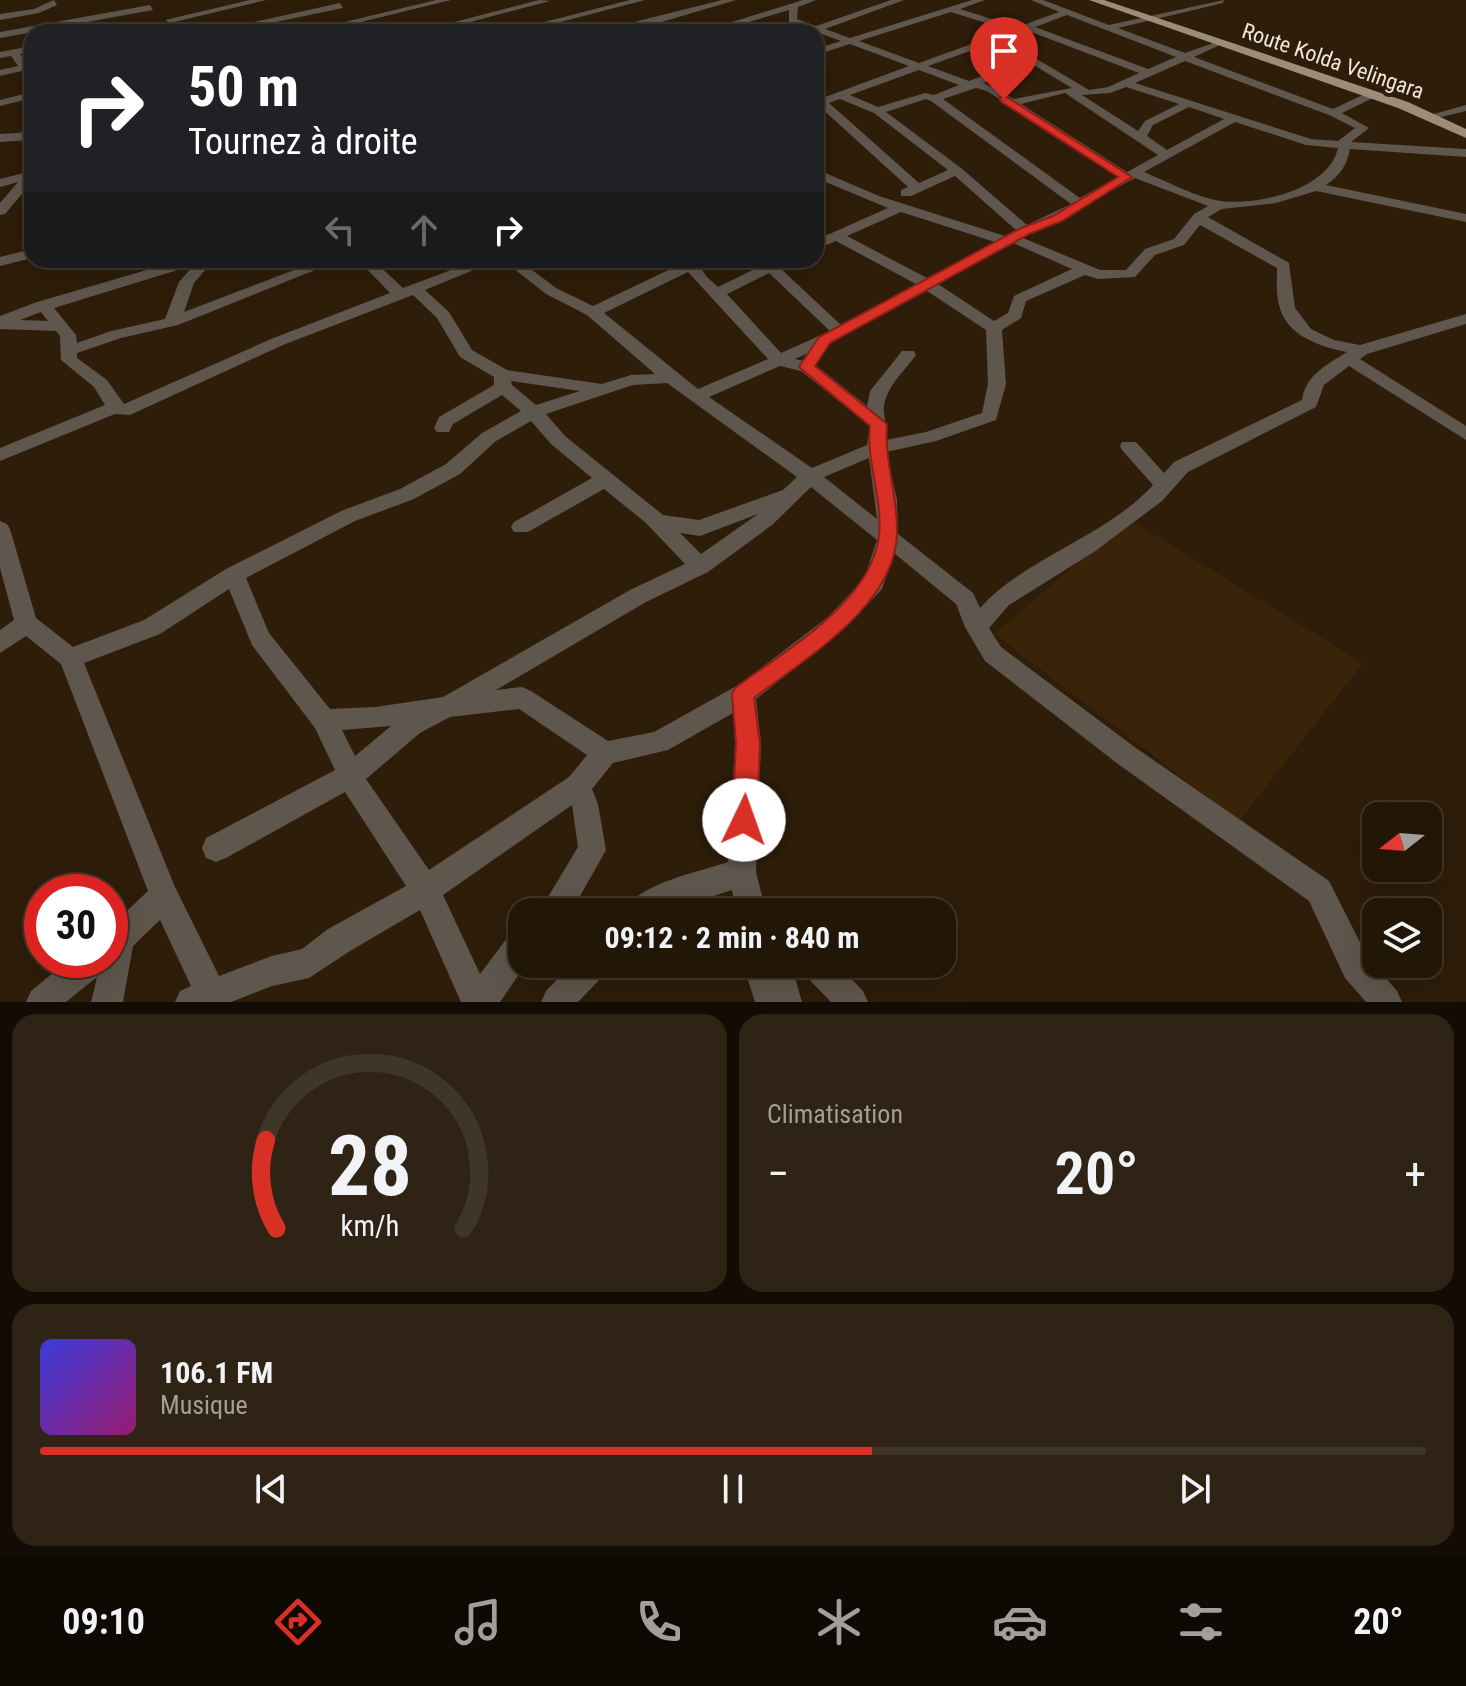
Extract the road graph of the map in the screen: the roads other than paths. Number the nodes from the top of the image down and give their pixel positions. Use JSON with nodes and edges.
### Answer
{"nodes":[{"id":1,"x":210,"y":0,"type":"edge"},
{"id":2,"x":262,"y":0,"type":"edge"},
{"id":3,"x":641,"y":0,"type":"edge"},
{"id":4,"x":732,"y":0,"type":"edge"},
{"id":5,"x":812,"y":0,"type":"edge"},
{"id":6,"x":900,"y":0,"type":"edge"},
{"id":7,"x":935,"y":0,"type":"edge"},
{"id":8,"x":1035,"y":0,"type":"edge"},
{"id":9,"x":1094,"y":0,"type":"edge"},
{"id":10,"x":428,"y":1,"type":"edge"},
{"id":11,"x":545,"y":1,"type":"edge"},
{"id":12,"x":975,"y":1,"type":"edge"},
{"id":13,"x":449,"y":2,"type":"edge"},
{"id":14,"x":1212,"y":2,"type":"edge"},
{"id":15,"x":336,"y":3,"type":"edge"},
{"id":16,"x":794,"y":3,"type":"edge"},
{"id":17,"x":54,"y":4,"type":"edge"},
{"id":18,"x":145,"y":4,"type":"edge"},
{"id":19,"x":608,"y":4,"type":"edge"},
{"id":20,"x":223,"y":8,"type":"junction"},
{"id":21,"x":954,"y":8,"type":"junction"},
{"id":22,"x":465,"y":12,"type":"dead end"},
{"id":23,"x":1068,"y":12,"type":"junction"},
{"id":24,"x":589,"y":13,"type":"junction"},
{"id":25,"x":0,"y":17,"type":"edge"},
{"id":26,"x":476,"y":18,"type":"junction"},
{"id":27,"x":1148,"y":18,"type":"junction"},
{"id":28,"x":364,"y":19,"type":"junction"},
{"id":29,"x":170,"y":20,"type":"junction"},
{"id":30,"x":74,"y":21,"type":"junction"},
{"id":31,"x":58,"y":24,"type":"edge"},
{"id":32,"x":77,"y":24,"type":"edge"},
{"id":33,"x":177,"y":24,"type":"edge"},
{"id":34,"x":248,"y":24,"type":"edge"},
{"id":35,"x":347,"y":24,"type":"edge"},
{"id":36,"x":452,"y":24,"type":"edge"},
{"id":37,"x":489,"y":24,"type":"edge"},
{"id":38,"x":542,"y":24,"type":"edge"},
{"id":39,"x":647,"y":24,"type":"joint"},
{"id":40,"x":743,"y":24,"type":"edge"},
{"id":41,"x":807,"y":24,"type":"edge"},
{"id":42,"x":822,"y":24,"type":"edge"},
{"id":43,"x":1026,"y":27,"type":"junction"},
{"id":44,"x":1107,"y":28,"type":"junction"},
{"id":45,"x":24,"y":30,"type":"edge"},
{"id":46,"x":824,"y":31,"type":"edge"},
{"id":47,"x":0,"y":35,"type":"edge"},
{"id":48,"x":1000,"y":36,"type":"junction"},
{"id":49,"x":844,"y":41,"type":"junction"},
{"id":50,"x":1219,"y":42,"type":"junction"},
{"id":51,"x":824,"y":49,"type":"edge"},
{"id":52,"x":24,"y":51,"type":"edge"},
{"id":53,"x":14,"y":53,"type":"junction"},
{"id":54,"x":0,"y":55,"type":"edge"},
{"id":55,"x":1183,"y":57,"type":"junction"},
{"id":56,"x":1034,"y":60,"type":"junction"},
{"id":57,"x":917,"y":67,"type":"junction"},
{"id":58,"x":24,"y":68,"type":"joint"},
{"id":59,"x":0,"y":73,"type":"edge"},
{"id":60,"x":1151,"y":74,"type":"junction"},
{"id":61,"x":1127,"y":84,"type":"junction"},
{"id":62,"x":974,"y":85,"type":"junction"},
{"id":63,"x":839,"y":95,"type":"junction"},
{"id":64,"x":1371,"y":95,"type":"junction"},
{"id":65,"x":24,"y":97,"type":"edge"},
{"id":66,"x":1086,"y":97,"type":"junction"},
{"id":67,"x":935,"y":98,"type":"junction"},
{"id":68,"x":824,"y":101,"type":"edge"},
{"id":69,"x":1011,"y":101,"type":"junction"},
{"id":70,"x":0,"y":103,"type":"edge"},
{"id":71,"x":1174,"y":105,"type":"junction"},
{"id":72,"x":824,"y":108,"type":"edge"},
{"id":73,"x":1466,"y":108,"type":"edge"},
{"id":74,"x":878,"y":111,"type":"junction"},
{"id":75,"x":1333,"y":113,"type":"junction"},
{"id":76,"x":1429,"y":117,"type":"junction"},
{"id":77,"x":1234,"y":118,"type":"junction"},
{"id":78,"x":1466,"y":134,"type":"edge"},
{"id":79,"x":24,"y":136,"type":"edge"},
{"id":80,"x":1140,"y":137,"type":"junction"},
{"id":81,"x":0,"y":138,"type":"edge"},
{"id":82,"x":1345,"y":145,"type":"junction"},
{"id":83,"x":1466,"y":153,"type":"edge"},
{"id":84,"x":1166,"y":155,"type":"junction"},
{"id":85,"x":957,"y":171,"type":"junction"},
{"id":86,"x":1130,"y":175,"type":"junction"},
{"id":87,"x":24,"y":177,"type":"edge"},
{"id":88,"x":1332,"y":177,"type":"junction"},
{"id":89,"x":824,"y":181,"type":"edge"},
{"id":90,"x":0,"y":183,"type":"edge"},
{"id":91,"x":24,"y":183,"type":"edge"},
{"id":92,"x":1317,"y":187,"type":"junction"},
{"id":93,"x":917,"y":188,"type":"junction"},
{"id":94,"x":1344,"y":193,"type":"junction"},
{"id":95,"x":1078,"y":203,"type":"junction"},
{"id":96,"x":894,"y":204,"type":"junction"},
{"id":97,"x":1219,"y":205,"type":"junction"},
{"id":98,"x":0,"y":211,"type":"edge"},
{"id":99,"x":1199,"y":217,"type":"junction"},
{"id":100,"x":1466,"y":218,"type":"edge"},
{"id":101,"x":836,"y":236,"type":"junction"},
{"id":102,"x":1015,"y":237,"type":"junction"},
{"id":103,"x":824,"y":241,"type":"edge"},
{"id":104,"x":24,"y":255,"type":"edge"},
{"id":105,"x":0,"y":262,"type":"edge"},
{"id":106,"x":171,"y":268,"type":"edge"},
{"id":107,"x":200,"y":268,"type":"edge"},
{"id":108,"x":312,"y":268,"type":"edge"},
{"id":109,"x":376,"y":268,"type":"edge"},
{"id":110,"x":469,"y":268,"type":"edge"},
{"id":111,"x":521,"y":268,"type":"edge"},
{"id":112,"x":681,"y":268,"type":"edge"},
{"id":113,"x":690,"y":268,"type":"edge"},
{"id":114,"x":762,"y":268,"type":"edge"},
{"id":115,"x":778,"y":268,"type":"edge"},
{"id":116,"x":1084,"y":269,"type":"junction"},
{"id":117,"x":929,"y":285,"type":"junction"},
{"id":118,"x":407,"y":291,"type":"junction"},
{"id":119,"x":718,"y":293,"type":"junction"},
{"id":120,"x":43,"y":305,"type":"junction"},
{"id":121,"x":593,"y":312,"type":"junction"},
{"id":122,"x":1466,"y":319,"type":"edge"},
{"id":123,"x":172,"y":322,"type":"junction"},
{"id":124,"x":0,"y":323,"type":"edge"},
{"id":125,"x":58,"y":326,"type":"junction"},
{"id":126,"x":994,"y":328,"type":"junction"},
{"id":127,"x":1305,"y":332,"type":"junction"},
{"id":128,"x":832,"y":336,"type":"junction"},
{"id":129,"x":68,"y":351,"type":"junction"},
{"id":130,"x":908,"y":355,"type":"dead end"},
{"id":131,"x":1356,"y":355,"type":"junction"},
{"id":132,"x":778,"y":360,"type":"junction"},
{"id":133,"x":807,"y":367,"type":"junction"},
{"id":134,"x":1322,"y":373,"type":"junction"},
{"id":135,"x":671,"y":378,"type":"junction"},
{"id":136,"x":503,"y":381,"type":"junction"},
{"id":137,"x":601,"y":388,"type":"junction"},
{"id":138,"x":698,"y":395,"type":"junction"},
{"id":139,"x":115,"y":407,"type":"junction"},
{"id":140,"x":531,"y":413,"type":"junction"},
{"id":141,"x":879,"y":424,"type":"junction"},
{"id":142,"x":443,"y":428,"type":"dead end"},
{"id":143,"x":1466,"y":434,"type":"edge"},
{"id":144,"x":1129,"y":446,"type":"dead end"},
{"id":145,"x":876,"y":448,"type":"junction"},
{"id":146,"x":0,"y":455,"type":"edge"},
{"id":147,"x":810,"y":476,"type":"junction"},
{"id":148,"x":1157,"y":476,"type":"junction"},
{"id":149,"x":604,"y":480,"type":"junction"},
{"id":150,"x":787,"y":496,"type":"junction"},
{"id":151,"x":657,"y":522,"type":"junction"},
{"id":152,"x":521,"y":527,"type":"dead end"},
{"id":153,"x":0,"y":529,"type":"edge"},
{"id":154,"x":888,"y":537,"type":"junction"},
{"id":155,"x":700,"y":566,"type":"junction"},
{"id":156,"x":234,"y":575,"type":"junction"},
{"id":157,"x":26,"y":623,"type":"junction"},
{"id":158,"x":976,"y":627,"type":"junction"},
{"id":159,"x":0,"y":643,"type":"edge"},
{"id":160,"x":70,"y":658,"type":"junction"},
{"id":161,"x":743,"y":694,"type":"junction"},
{"id":162,"x":447,"y":707,"type":"junction"},
{"id":163,"x":324,"y":720,"type":"junction"},
{"id":164,"x":605,"y":753,"type":"junction"},
{"id":165,"x":351,"y":775,"type":"junction"},
{"id":166,"x":578,"y":786,"type":"junction"},
{"id":167,"x":216,"y":848,"type":"dead end"},
{"id":168,"x":742,"y":872,"type":"junction"},
{"id":169,"x":426,"y":890,"type":"junction"},
{"id":170,"x":164,"y":896,"type":"junction"},
{"id":171,"x":563,"y":898,"type":"edge"},
{"id":172,"x":665,"y":898,"type":"edge"},
{"id":173,"x":748,"y":898,"type":"edge"},
{"id":174,"x":128,"y":931,"type":"edge"},
{"id":175,"x":508,"y":963,"type":"edge"},
{"id":176,"x":71,"y":978,"type":"edge"},
{"id":177,"x":110,"y":978,"type":"edge"},
{"id":178,"x":580,"y":978,"type":"edge"},
{"id":179,"x":763,"y":978,"type":"edge"},
{"id":180,"x":780,"y":978,"type":"edge"},
{"id":181,"x":829,"y":978,"type":"edge"},
{"id":182,"x":206,"y":1000,"type":"edge"},
{"id":183,"x":42,"y":1002,"type":"edge"},
{"id":184,"x":107,"y":1002,"type":"edge"},
{"id":185,"x":477,"y":1002,"type":"edge"},
{"id":186,"x":484,"y":1002,"type":"edge"},
{"id":187,"x":557,"y":1002,"type":"edge"},
{"id":188,"x":771,"y":1002,"type":"edge"},
{"id":189,"x":786,"y":1002,"type":"edge"},
{"id":190,"x":852,"y":1002,"type":"edge"},
{"id":191,"x":1386,"y":1002,"type":"edge"}],
"edges":[{"from":1,"to":20,"type":"street"},
{"from":2,"to":20,"type":"street"},
{"from":3,"to":19,"type":"street"},
{"from":4,"to":39,"type":"street"},
{"from":5,"to":16,"type":"street"},
{"from":6,"to":42,"type":"street"},
{"from":7,"to":21,"type":"street"},
{"from":8,"to":23,"type":"street"},
{"from":9,"to":27,"type":"main road","name":"Route Kolda Velingara"},
{"from":10,"to":13,"type":"street"},
{"from":10,"to":28,"type":"street"},
{"from":11,"to":24,"type":"street"},
{"from":11,"to":26,"type":"street"},
{"from":12,"to":21,"type":"street"},
{"from":14,"to":27,"type":"street"},
{"from":15,"to":28,"type":"street"},
{"from":15,"to":34,"type":"street"},
{"from":16,"to":40,"type":"street"},
{"from":16,"to":41,"type":"street"},
{"from":17,"to":25,"type":"street"},
{"from":17,"to":30,"type":"street"},
{"from":18,"to":29,"type":"street"},
{"from":18,"to":30,"type":"street"},
{"from":19,"to":24,"type":"street"},
{"from":19,"to":39,"type":"street"},
{"from":20,"to":29,"type":"street"},
{"from":21,"to":48,"type":"street"},
{"from":21,"to":49,"type":"street"},
{"from":22,"to":26,"type":"street"},
{"from":23,"to":43,"type":"street"},
{"from":23,"to":44,"type":"street"},
{"from":24,"to":38,"type":"street"},
{"from":26,"to":36,"type":"street"},
{"from":26,"to":37,"type":"street"},
{"from":27,"to":44,"type":"street"},
{"from":27,"to":50,"type":"main road","name":"Route Kolda Velingara"},
{"from":28,"to":35,"type":"street"},
{"from":29,"to":33,"type":"street"},
{"from":30,"to":31,"type":"street"},
{"from":30,"to":32,"type":"street"},
{"from":43,"to":48,"type":"street"},
{"from":43,"to":60,"type":"street"},
{"from":44,"to":55,"type":"street"},
{"from":45,"to":47,"type":"street"},
{"from":46,"to":49,"type":"street"},
{"from":48,"to":56,"type":"street"},
{"from":48,"to":57,"type":"street"},
{"from":49,"to":51,"type":"street"},
{"from":49,"to":57,"type":"street"},
{"from":50,"to":55,"type":"street"},
{"from":50,"to":64,"type":"main road","name":"Route Kolda Velingara"},
{"from":52,"to":53,"type":"street"},
{"from":53,"to":54,"type":"street"},
{"from":53,"to":58,"type":"street"},
{"from":55,"to":60,"type":"street"},
{"from":55,"to":75,"type":"street"},
{"from":56,"to":62,"type":"street"},
{"from":56,"to":66,"type":"street"},
{"from":57,"to":62,"type":"street"},
{"from":57,"to":63,"type":"street"},
{"from":58,"to":59,"type":"street"},
{"from":60,"to":61,"type":"street"},
{"from":61,"to":66,"type":"street"},
{"from":61,"to":71,"type":"street"},
{"from":62,"to":67,"type":"street"},
{"from":62,"to":69,"type":"street"},
{"from":63,"to":68,"type":"street"},
{"from":63,"to":74,"type":"street"},
{"from":64,"to":75,"type":"street"},
{"from":64,"to":76,"type":"main road","name":"Route Kolda Velingara"},
{"from":65,"to":70,"type":"street"},
{"from":66,"to":69,"type":"street"},
{"from":66,"to":80,"type":"street"},
{"from":67,"to":74,"type":"street"},
{"from":67,"to":95,"type":"street"},
{"from":69,"to":86,"type":"street"},
{"from":71,"to":77,"type":"street"},
{"from":71,"to":80,"type":"street"},
{"from":72,"to":93,"type":"street"},
{"from":73,"to":76,"type":"street"},
{"from":74,"to":85,"type":"street"},
{"from":75,"to":82,"type":"street"},
{"from":76,"to":78,"type":"main road","name":"Route Kolda Velingara"},
{"from":77,"to":82,"type":"street"},
{"from":77,"to":84,"type":"street"},
{"from":79,"to":81,"type":"street"},
{"from":80,"to":84,"type":"street"},
{"from":82,"to":83,"type":"street"},
{"from":82,"to":88,"type":"street"},
{"from":84,"to":86,"type":"street"},
{"from":85,"to":93,"type":"street"},
{"from":85,"to":102,"type":"street"},
{"from":86,"to":95,"type":"street"},
{"from":86,"to":97,"type":"street"},
{"from":87,"to":90,"type":"street"},
{"from":88,"to":92,"type":"street"},
{"from":88,"to":94,"type":"street"},
{"from":89,"to":96,"type":"street"},
{"from":91,"to":98,"type":"street"},
{"from":92,"to":94,"type":"street"},
{"from":92,"to":97,"type":"street"},
{"from":93,"to":96,"type":"street"},
{"from":94,"to":100,"type":"street"},
{"from":95,"to":102,"type":"street"},
{"from":96,"to":101,"type":"street"},
{"from":96,"to":102,"type":"street"},
{"from":97,"to":99,"type":"street"},
{"from":99,"to":116,"type":"street"},
{"from":99,"to":127,"type":"street"},
{"from":101,"to":103,"type":"street"},
{"from":101,"to":117,"type":"street"},
{"from":102,"to":116,"type":"street"},
{"from":102,"to":117,"type":"street"},
{"from":104,"to":105,"type":"street"},
{"from":106,"to":120,"type":"street"},
{"from":107,"to":123,"type":"street"},
{"from":108,"to":123,"type":"street"},
{"from":109,"to":118,"type":"street"},
{"from":110,"to":118,"type":"street"},
{"from":111,"to":121,"type":"street"},
{"from":112,"to":121,"type":"street"},
{"from":113,"to":119,"type":"street"},
{"from":114,"to":119,"type":"street"},
{"from":115,"to":128,"type":"street"},
{"from":116,"to":126,"type":"street"},
{"from":117,"to":126,"type":"street"},
{"from":117,"to":128,"type":"street"},
{"from":118,"to":136,"type":"street"},
{"from":118,"to":139,"type":"street"},
{"from":119,"to":132,"type":"street"},
{"from":120,"to":124,"type":"street"},
{"from":120,"to":125,"type":"street"},
{"from":121,"to":135,"type":"street"},
{"from":122,"to":131,"type":"street"},
{"from":123,"to":129,"type":"street"},
{"from":124,"to":125,"type":"street"},
{"from":125,"to":129,"type":"street"},
{"from":126,"to":145,"type":"street"},
{"from":127,"to":131,"type":"street"},
{"from":127,"to":134,"type":"street"},
{"from":128,"to":132,"type":"street"},
{"from":128,"to":133,"type":"street"},
{"from":129,"to":139,"type":"street"},
{"from":130,"to":141,"type":"street"},
{"from":131,"to":134,"type":"street"},
{"from":131,"to":143,"type":"street"},
{"from":132,"to":133,"type":"street"},
{"from":132,"to":138,"type":"street"},
{"from":133,"to":141,"type":"street"},
{"from":134,"to":148,"type":"street"},
{"from":135,"to":137,"type":"street"},
{"from":135,"to":138,"type":"street"},
{"from":136,"to":137,"type":"street"},
{"from":136,"to":140,"type":"street"},
{"from":136,"to":142,"type":"street"},
{"from":137,"to":140,"type":"street"},
{"from":138,"to":147,"type":"street"},
{"from":139,"to":146,"type":"street"},
{"from":140,"to":149,"type":"street"},
{"from":140,"to":156,"type":"street"},
{"from":141,"to":145,"type":"street"},
{"from":144,"to":148,"type":"street"},
{"from":145,"to":147,"type":"street"},
{"from":145,"to":154,"type":"street"},
{"from":147,"to":150,"type":"street"},
{"from":147,"to":154,"type":"street"},
{"from":148,"to":158,"type":"street"},
{"from":149,"to":151,"type":"street"},
{"from":149,"to":152,"type":"street"},
{"from":150,"to":151,"type":"street"},
{"from":150,"to":155,"type":"street"},
{"from":151,"to":155,"type":"street"},
{"from":153,"to":157,"type":"street"},
{"from":154,"to":158,"type":"street"},
{"from":154,"to":161,"type":"street"},
{"from":155,"to":162,"type":"street"},
{"from":156,"to":160,"type":"street"},
{"from":156,"to":163,"type":"street"},
{"from":157,"to":159,"type":"street"},
{"from":157,"to":160,"type":"street"},
{"from":158,"to":191,"type":"street"},
{"from":160,"to":170,"type":"street"},
{"from":161,"to":164,"type":"street"},
{"from":161,"to":168,"type":"street"},
{"from":162,"to":163,"type":"street"},
{"from":162,"to":164,"type":"street"},
{"from":162,"to":165,"type":"street"},
{"from":163,"to":165,"type":"street"},
{"from":164,"to":166,"type":"street"},
{"from":165,"to":167,"type":"street"},
{"from":165,"to":169,"type":"street"},
{"from":166,"to":169,"type":"street"},
{"from":166,"to":171,"type":"street"},
{"from":168,"to":172,"type":"street"},
{"from":168,"to":173,"type":"street"},
{"from":169,"to":182,"type":"street"},
{"from":169,"to":185,"type":"street"},
{"from":170,"to":174,"type":"street"},
{"from":170,"to":182,"type":"street"},
{"from":175,"to":186,"type":"street"},
{"from":176,"to":183,"type":"street"},
{"from":177,"to":184,"type":"street"},
{"from":178,"to":187,"type":"street"},
{"from":179,"to":188,"type":"street"},
{"from":180,"to":189,"type":"street"},
{"from":181,"to":190,"type":"street"}]}
